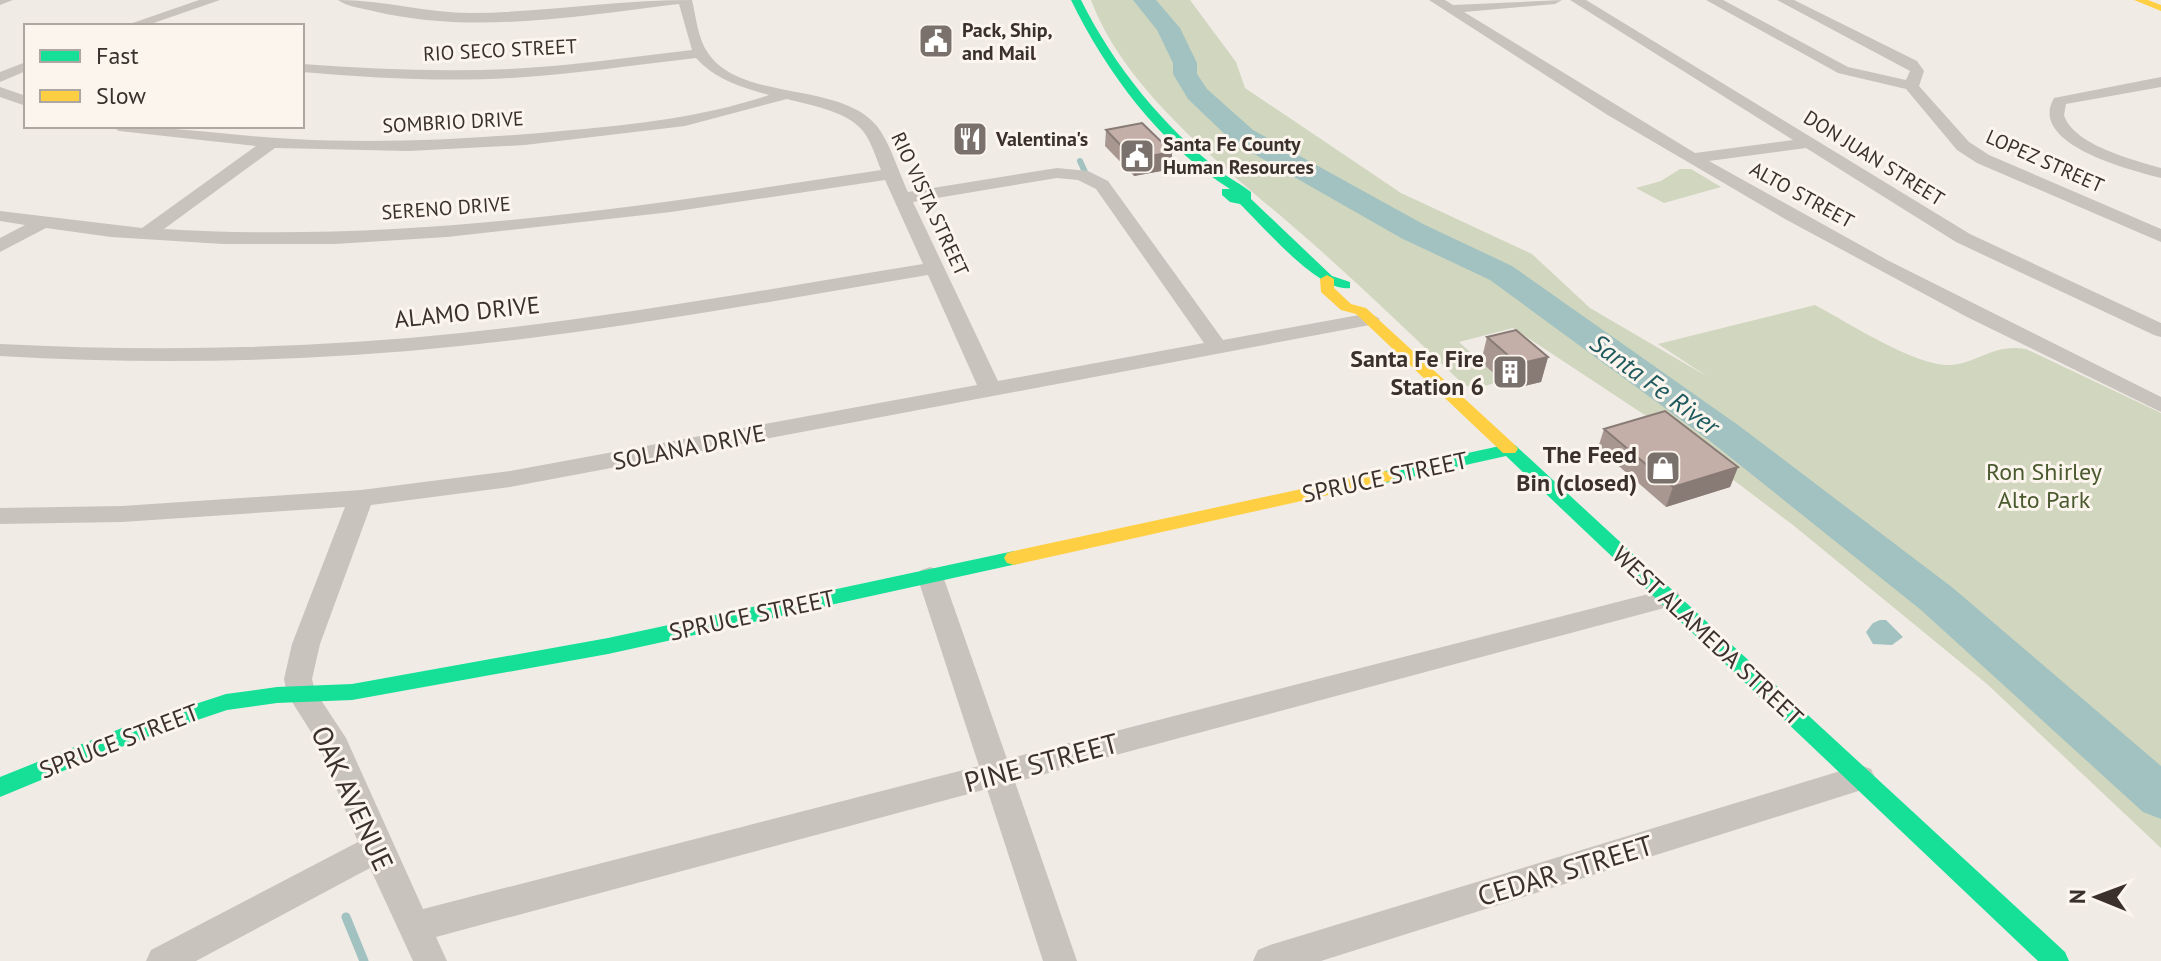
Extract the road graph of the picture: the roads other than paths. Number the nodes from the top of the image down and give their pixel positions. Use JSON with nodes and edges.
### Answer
{"nodes":[{"id":1,"x":213,"y":0,"type":"edge"},
{"id":2,"x":345,"y":0,"type":"edge"},
{"id":3,"x":683,"y":0,"type":"edge"},
{"id":4,"x":1076,"y":0,"type":"edge"},
{"id":5,"x":1555,"y":0,"type":"edge"},
{"id":6,"x":1577,"y":0,"type":"edge"},
{"id":7,"x":1713,"y":0,"type":"edge"},
{"id":8,"x":1784,"y":0,"type":"edge"},
{"id":9,"x":2139,"y":0,"type":"edge"},
{"id":10,"x":1443,"y":4,"type":"edge"},
{"id":11,"x":2161,"y":8,"type":"edge"},
{"id":12,"x":144,"y":24,"type":"edge"},
{"id":13,"x":700,"y":53,"type":"junction"},
{"id":14,"x":24,"y":67,"type":"edge"},
{"id":15,"x":304,"y":68,"type":"edge"},
{"id":16,"x":0,"y":77,"type":"edge"},
{"id":17,"x":2161,"y":82,"type":"edge"},
{"id":18,"x":1911,"y":86,"type":"junction"},
{"id":19,"x":0,"y":92,"type":"edge"},
{"id":20,"x":784,"y":95,"type":"junction"},
{"id":21,"x":24,"y":100,"type":"edge"},
{"id":22,"x":135,"y":128,"type":"edge"},
{"id":23,"x":1807,"y":143,"type":"junction"},
{"id":24,"x":268,"y":145,"type":"junction"},
{"id":25,"x":1692,"y":158,"type":"junction"},
{"id":26,"x":2161,"y":173,"type":"edge"},
{"id":27,"x":892,"y":174,"type":"junction"},
{"id":28,"x":903,"y":198,"type":"junction"},
{"id":29,"x":0,"y":216,"type":"edge"},
{"id":30,"x":40,"y":224,"type":"junction"},
{"id":31,"x":146,"y":234,"type":"junction"},
{"id":32,"x":2161,"y":236,"type":"edge"},
{"id":33,"x":0,"y":246,"type":"edge"},
{"id":34,"x":935,"y":268,"type":"junction"},
{"id":35,"x":1366,"y":315,"type":"junction"},
{"id":36,"x":2161,"y":331,"type":"edge"},
{"id":37,"x":1219,"y":349,"type":"junction"},
{"id":38,"x":0,"y":350,"type":"edge"},
{"id":39,"x":991,"y":391,"type":"junction"},
{"id":40,"x":2161,"y":405,"type":"edge"},
{"id":41,"x":1509,"y":450,"type":"junction"},
{"id":42,"x":361,"y":498,"type":"junction"},
{"id":43,"x":0,"y":516,"type":"edge"},
{"id":44,"x":930,"y":576,"type":"junction"},
{"id":45,"x":1668,"y":598,"type":"junction"},
{"id":46,"x":301,"y":694,"type":"junction"},
{"id":47,"x":995,"y":774,"type":"junction"},
{"id":48,"x":1860,"y":778,"type":"junction"},
{"id":49,"x":0,"y":787,"type":"edge"},
{"id":50,"x":377,"y":848,"type":"junction"},
{"id":51,"x":414,"y":927,"type":"junction"},
{"id":52,"x":163,"y":961,"type":"edge"},
{"id":53,"x":430,"y":961,"type":"edge"},
{"id":54,"x":1060,"y":961,"type":"edge"},
{"id":55,"x":1270,"y":961,"type":"edge"},
{"id":56,"x":2056,"y":961,"type":"edge"}],
"edges":[{"from":1,"to":12,"type":"street"},
{"from":2,"to":3,"type":"street"},
{"from":3,"to":13,"type":"street"},
{"from":4,"to":35,"type":"street","name":"WEST ALAMEDA STREET"},
{"from":5,"to":10,"type":"street"},
{"from":6,"to":23,"type":"street","name":"DON JUAN STREET"},
{"from":7,"to":18,"type":"street"},
{"from":8,"to":18,"type":"street","name":"LOPEZ STREET"},
{"from":9,"to":11,"type":"street"},
{"from":10,"to":25,"type":"street","name":"ALTO STREET"},
{"from":13,"to":15,"type":"street","name":"RIO SECO STREET"},
{"from":13,"to":20,"type":"street","name":"RIO VISTA STREET"},
{"from":14,"to":16,"type":"street"},
{"from":17,"to":26,"type":"street"},
{"from":18,"to":32,"type":"street","name":"LOPEZ STREET"},
{"from":19,"to":21,"type":"street"},
{"from":20,"to":24,"type":"street","name":"SOMBRIO DRIVE"},
{"from":20,"to":27,"type":"street","name":"RIO VISTA STREET"},
{"from":22,"to":24,"type":"street","name":"SOMBRIO DRIVE"},
{"from":23,"to":25,"type":"street"},
{"from":23,"to":36,"type":"street","name":"DON JUAN STREET"},
{"from":24,"to":31,"type":"street"},
{"from":25,"to":40,"type":"street","name":"ALTO STREET"},
{"from":27,"to":28,"type":"street","name":"RIO VISTA STREET"},
{"from":27,"to":31,"type":"street","name":"SERENO DRIVE"},
{"from":28,"to":34,"type":"street","name":"RIO VISTA STREET"},
{"from":28,"to":37,"type":"street"},
{"from":29,"to":30,"type":"street","name":"SERENO DRIVE"},
{"from":30,"to":31,"type":"street","name":"SERENO DRIVE"},
{"from":30,"to":33,"type":"street"},
{"from":34,"to":38,"type":"street","name":"ALAMO DRIVE"},
{"from":34,"to":39,"type":"street","name":"RIO VISTA STREET"},
{"from":35,"to":37,"type":"street","name":"SOLANA DRIVE"},
{"from":35,"to":41,"type":"street","name":"WEST ALAMEDA STREET"},
{"from":37,"to":39,"type":"street","name":"SOLANA DRIVE"},
{"from":39,"to":42,"type":"street","name":"SOLANA DRIVE"},
{"from":41,"to":44,"type":"street","name":"SPRUCE STREET"},
{"from":41,"to":45,"type":"street","name":"WEST ALAMEDA STREET"},
{"from":42,"to":43,"type":"street","name":"SOLANA DRIVE"},
{"from":42,"to":46,"type":"street"},
{"from":44,"to":46,"type":"street","name":"SPRUCE STREET"},
{"from":44,"to":47,"type":"street"},
{"from":45,"to":47,"type":"street","name":"PINE STREET"},
{"from":45,"to":48,"type":"street","name":"WEST ALAMEDA STREET"},
{"from":46,"to":49,"type":"street","name":"SPRUCE STREET"},
{"from":46,"to":50,"type":"street","name":"OAK AVENUE"},
{"from":47,"to":51,"type":"street","name":"PINE STREET"},
{"from":47,"to":54,"type":"street"},
{"from":48,"to":55,"type":"street","name":"CEDAR STREET"},
{"from":48,"to":56,"type":"street","name":"WEST ALAMEDA STREET"},
{"from":50,"to":51,"type":"street","name":"OAK AVENUE"},
{"from":50,"to":52,"type":"street"},
{"from":51,"to":53,"type":"street","name":"OAK AVENUE"}]}
